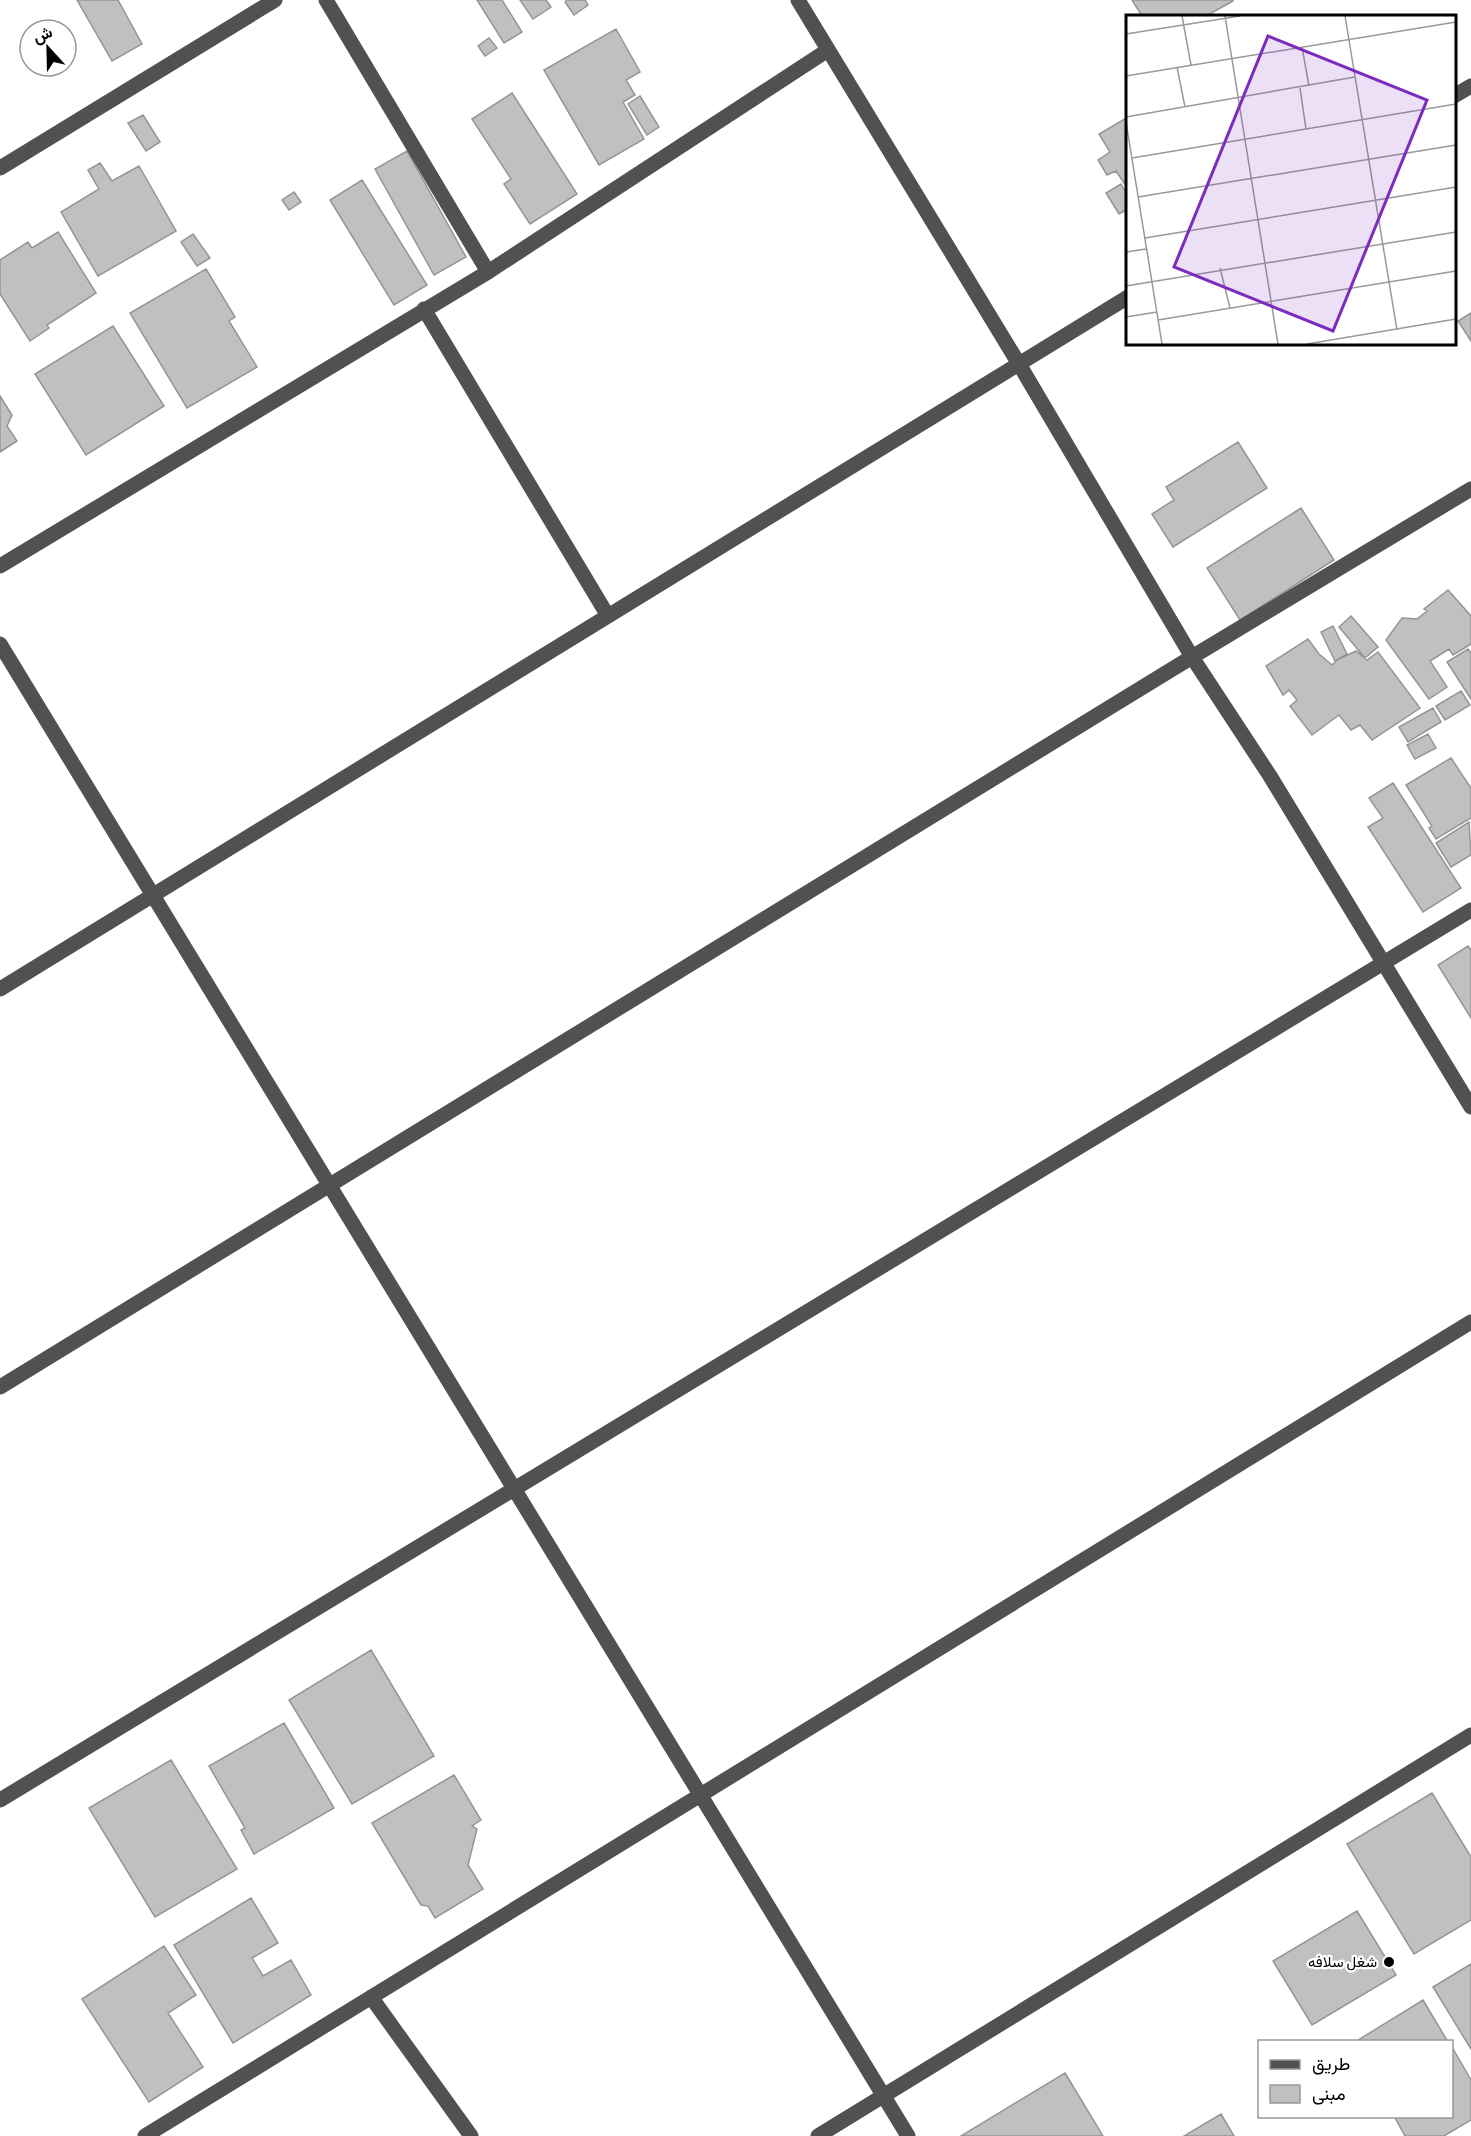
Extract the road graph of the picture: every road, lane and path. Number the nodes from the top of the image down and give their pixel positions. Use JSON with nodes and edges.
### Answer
{"nodes":[{"id":1,"x":275,"y":0,"type":"edge"},
{"id":2,"x":326,"y":0,"type":"edge"},
{"id":3,"x":798,"y":0,"type":"edge"},
{"id":4,"x":828,"y":50,"type":"junction"},
{"id":5,"x":1471,"y":86,"type":"edge"},
{"id":6,"x":1456,"y":95,"type":"edge"},
{"id":7,"x":0,"y":168,"type":"edge"},
{"id":8,"x":488,"y":272,"type":"junction"},
{"id":9,"x":1126,"y":298,"type":"edge"},
{"id":10,"x":424,"y":309,"type":"junction"},
{"id":11,"x":1019,"y":364,"type":"junction"},
{"id":12,"x":1471,"y":489,"type":"edge"},
{"id":13,"x":0,"y":566,"type":"edge"},
{"id":14,"x":608,"y":616,"type":"junction"},
{"id":15,"x":0,"y":644,"type":"edge"},
{"id":16,"x":1192,"y":657,"type":"junction"},
{"id":17,"x":153,"y":895,"type":"junction"},
{"id":18,"x":1471,"y":910,"type":"edge"},
{"id":19,"x":1383,"y":963,"type":"junction"},
{"id":20,"x":0,"y":989,"type":"edge"},
{"id":21,"x":1471,"y":1107,"type":"edge"},
{"id":22,"x":329,"y":1185,"type":"junction"},
{"id":23,"x":1471,"y":1322,"type":"edge"},
{"id":24,"x":0,"y":1387,"type":"edge"},
{"id":25,"x":514,"y":1489,"type":"junction"},
{"id":26,"x":1471,"y":1736,"type":"edge"},
{"id":27,"x":700,"y":1795,"type":"junction"},
{"id":28,"x":0,"y":1800,"type":"edge"},
{"id":29,"x":371,"y":1997,"type":"junction"},
{"id":30,"x":883,"y":2096,"type":"junction"},
{"id":31,"x":145,"y":2136,"type":"edge"},
{"id":32,"x":471,"y":2136,"type":"edge"},
{"id":33,"x":818,"y":2136,"type":"edge"},
{"id":34,"x":908,"y":2136,"type":"edge"}],
"edges":[{"from":1,"to":7,"type":"street"},
{"from":2,"to":8,"type":"street"},
{"from":3,"to":4,"type":"street"},
{"from":4,"to":8,"type":"street"},
{"from":4,"to":11,"type":"street"},
{"from":5,"to":6,"type":"street"},
{"from":8,"to":10,"type":"street"},
{"from":9,"to":11,"type":"street"},
{"from":10,"to":13,"type":"street"},
{"from":10,"to":14,"type":"street"},
{"from":11,"to":14,"type":"street"},
{"from":11,"to":16,"type":"street"},
{"from":12,"to":16,"type":"street"},
{"from":14,"to":17,"type":"street"},
{"from":15,"to":17,"type":"street"},
{"from":16,"to":19,"type":"street"},
{"from":16,"to":22,"type":"street"},
{"from":17,"to":20,"type":"street"},
{"from":17,"to":22,"type":"street"},
{"from":18,"to":19,"type":"street"},
{"from":19,"to":21,"type":"street"},
{"from":19,"to":25,"type":"street"},
{"from":22,"to":24,"type":"street"},
{"from":22,"to":25,"type":"street"},
{"from":23,"to":27,"type":"street"},
{"from":25,"to":27,"type":"street"},
{"from":25,"to":28,"type":"street"},
{"from":26,"to":30,"type":"street"},
{"from":27,"to":29,"type":"street"},
{"from":27,"to":30,"type":"street"},
{"from":29,"to":31,"type":"street"},
{"from":29,"to":32,"type":"street"},
{"from":30,"to":33,"type":"street"},
{"from":30,"to":34,"type":"street"}]}
